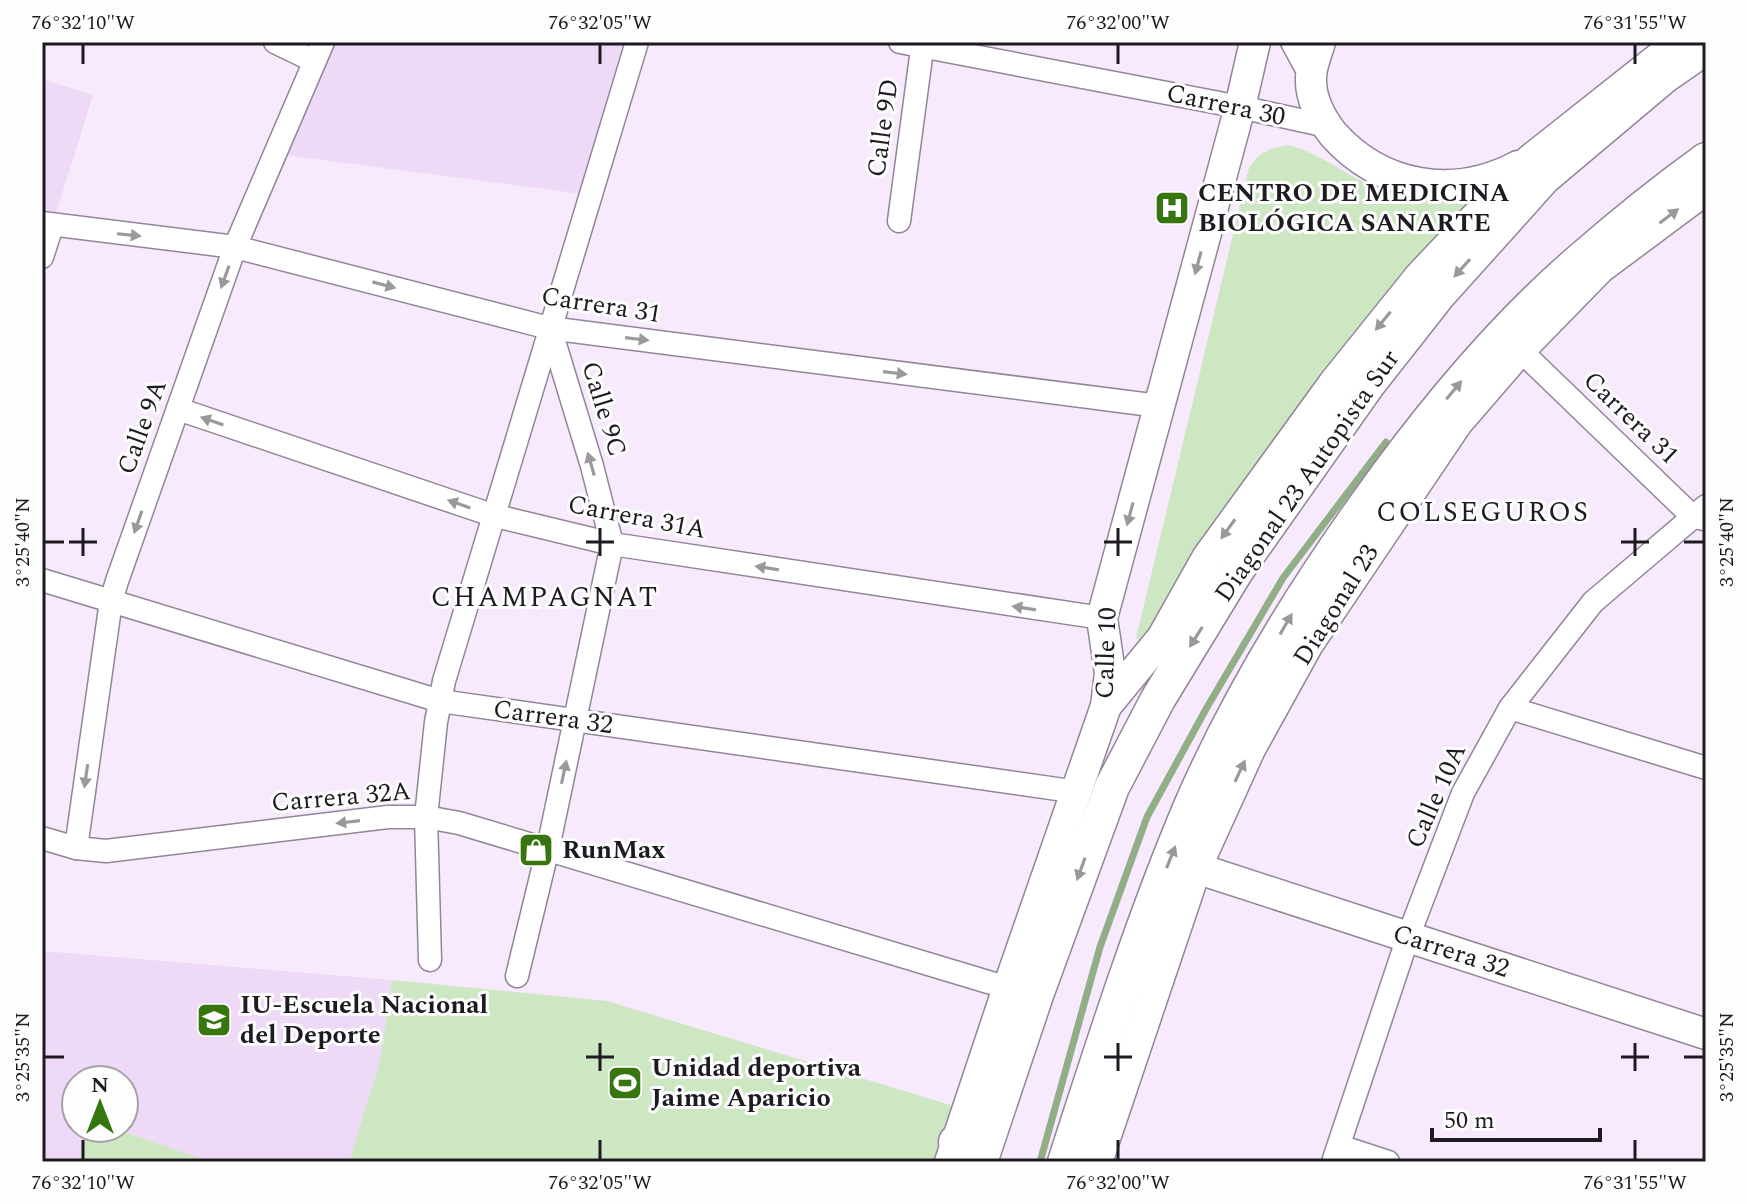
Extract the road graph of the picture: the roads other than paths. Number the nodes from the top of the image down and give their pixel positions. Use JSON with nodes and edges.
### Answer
{"nodes":[{"id":1,"x":275,"y":42,"type":"edge"},
{"id":2,"x":637,"y":42,"type":"edge"},
{"id":3,"x":1255,"y":42,"type":"edge"},
{"id":4,"x":1292,"y":42,"type":"edge"},
{"id":5,"x":1320,"y":42,"type":"edge"},
{"id":6,"x":1679,"y":42,"type":"edge"},
{"id":7,"x":915,"y":43,"type":"edge"},
{"id":8,"x":1706,"y":47,"type":"edge"},
{"id":9,"x":318,"y":51,"type":"edge"},
{"id":10,"x":1311,"y":77,"type":"junction"},
{"id":11,"x":1240,"y":107,"type":"junction"},
{"id":12,"x":1327,"y":126,"type":"junction"},
{"id":13,"x":1530,"y":160,"type":"junction"},
{"id":14,"x":1706,"y":160,"type":"edge"},
{"id":15,"x":1706,"y":189,"type":"edge"},
{"id":16,"x":899,"y":221,"type":"dead end"},
{"id":17,"x":47,"y":225,"type":"edge"},
{"id":18,"x":235,"y":247,"type":"junction"},
{"id":19,"x":42,"y":257,"type":"edge"},
{"id":20,"x":549,"y":328,"type":"junction"},
{"id":21,"x":1520,"y":350,"type":"junction"},
{"id":22,"x":1357,"y":376,"type":"junction"},
{"id":23,"x":1159,"y":406,"type":"junction"},
{"id":24,"x":178,"y":409,"type":"junction"},
{"id":25,"x":1701,"y":514,"type":"edge"},
{"id":26,"x":492,"y":515,"type":"junction"},
{"id":27,"x":612,"y":544,"type":"junction"},
{"id":28,"x":42,"y":580,"type":"edge"},
{"id":29,"x":111,"y":601,"type":"junction"},
{"id":30,"x":1102,"y":618,"type":"junction"},
{"id":31,"x":440,"y":701,"type":"junction"},
{"id":32,"x":1106,"y":706,"type":"junction"},
{"id":33,"x":1510,"y":708,"type":"junction"},
{"id":34,"x":575,"y":720,"type":"junction"},
{"id":35,"x":1706,"y":768,"type":"edge"},
{"id":36,"x":1078,"y":792,"type":"junction"},
{"id":37,"x":426,"y":817,"type":"junction"},
{"id":38,"x":42,"y":838,"type":"edge"},
{"id":39,"x":76,"y":848,"type":"junction"},
{"id":40,"x":548,"y":848,"type":"junction"},
{"id":41,"x":1196,"y":868,"type":"junction"},
{"id":42,"x":1408,"y":937,"type":"junction"},
{"id":43,"x":430,"y":960,"type":"dead end"},
{"id":44,"x":517,"y":976,"type":"dead end"},
{"id":45,"x":1022,"y":992,"type":"junction"},
{"id":46,"x":1128,"y":1017,"type":"junction"},
{"id":47,"x":1706,"y":1034,"type":"edge"},
{"id":48,"x":1336,"y":1154,"type":"edge"},
{"id":49,"x":961,"y":1155,"type":"edge"},
{"id":50,"x":1065,"y":1162,"type":"edge"},
{"id":51,"x":1097,"y":1162,"type":"edge"},
{"id":52,"x":1388,"y":1162,"type":"edge"}],
"edges":[{"from":1,"to":9,"type":"street"},
{"from":2,"to":20,"type":"street","name":"Calle 9C"},
{"from":3,"to":11,"type":"street","name":"Calle 10"},
{"from":4,"to":10,"type":"street"},
{"from":5,"to":10,"type":"street"},
{"from":6,"to":13,"type":"street"},
{"from":7,"to":11,"type":"street","name":"Carrera 30"},
{"from":7,"to":16,"type":"street","name":"Calle 9D"},
{"from":8,"to":22,"type":"main road","name":"Diagonal 23 Autopista Sur","one_way":true},
{"from":9,"to":18,"type":"street","name":"Calle 9A"},
{"from":10,"to":12,"type":"street"},
{"from":11,"to":12,"type":"street","name":"Carrera 30"},
{"from":11,"to":23,"type":"street","name":"Calle 10","one_way":true},
{"from":12,"to":13,"type":"street"},
{"from":13,"to":22,"type":"street","one_way":true},
{"from":46,"to":14,"type":"main road","one_way":true},
{"from":21,"to":15,"type":"street","name":"Diagonal 23","one_way":true},
{"from":17,"to":18,"type":"street","name":"Carrera 31","one_way":true},
{"from":17,"to":19,"type":"street"},
{"from":18,"to":20,"type":"street","name":"Carrera 31","one_way":true},
{"from":18,"to":24,"type":"street","name":"Calle 9A","one_way":true},
{"from":20,"to":23,"type":"street","name":"Carrera 31","one_way":true},
{"from":20,"to":26,"type":"street","name":"Calle 9C"},
{"from":27,"to":20,"type":"street","name":"Calle 9C","one_way":true},
{"from":21,"to":25,"type":"street","name":"Carrera 31"},
{"from":41,"to":21,"type":"street","name":"Diagonal 23","one_way":true},
{"from":22,"to":32,"type":"street","one_way":true},
{"from":22,"to":45,"type":"main road","name":"Diagonal 23 Autopista Sur","one_way":true},
{"from":23,"to":30,"type":"street","name":"Calle 10","one_way":true},
{"from":26,"to":24,"type":"street","name":"Carrera 31A","one_way":true},
{"from":24,"to":29,"type":"street","name":"Calle 9A","one_way":true},
{"from":25,"to":33,"type":"street","name":"Calle 10A"},
{"from":26,"to":27,"type":"street","name":"Carrera 31A"},
{"from":26,"to":31,"type":"street","name":"Calle 9C"},
{"from":30,"to":27,"type":"street","name":"Carrera 31A","one_way":true},
{"from":27,"to":34,"type":"street","name":"Calle 9C"},
{"from":28,"to":29,"type":"street","name":"Carrera 32"},
{"from":29,"to":31,"type":"street","name":"Carrera 32"},
{"from":29,"to":39,"type":"street","name":"Calle 9A","one_way":true},
{"from":30,"to":32,"type":"street","name":"Calle 10"},
{"from":31,"to":34,"type":"street","name":"Carrera 32"},
{"from":31,"to":37,"type":"street","name":"Calle 9C"},
{"from":32,"to":36,"type":"street","name":"Calle 10"},
{"from":33,"to":35,"type":"street"},
{"from":33,"to":42,"type":"street","name":"Calle 10A"},
{"from":34,"to":36,"type":"street","name":"Carrera 32"},
{"from":40,"to":34,"type":"street","name":"Calle 9C","one_way":true},
{"from":36,"to":45,"type":"street","name":"Calle 10"},
{"from":37,"to":39,"type":"street","name":"Carrera 32A","one_way":true},
{"from":37,"to":40,"type":"street","name":"Carrera 32A"},
{"from":37,"to":43,"type":"street","name":"Calle 9C"},
{"from":38,"to":39,"type":"street","name":"Carrera 32A"},
{"from":40,"to":44,"type":"street","name":"Calle 9C"},
{"from":40,"to":45,"type":"street","name":"Carrera 32A"},
{"from":41,"to":42,"type":"street","name":"Carrera 32"},
{"from":41,"to":46,"type":"street","name":"Diagonal 23"},
{"from":42,"to":47,"type":"street","name":"Carrera 32"},
{"from":42,"to":48,"type":"street","name":"Calle 10A"},
{"from":45,"to":49,"type":"street","name":"Calle 10"},
{"from":45,"to":49,"type":"main road","name":"Calle 10"},
{"from":46,"to":50,"type":"main road"},
{"from":46,"to":51,"type":"street"},
{"from":48,"to":52,"type":"street"}]}
